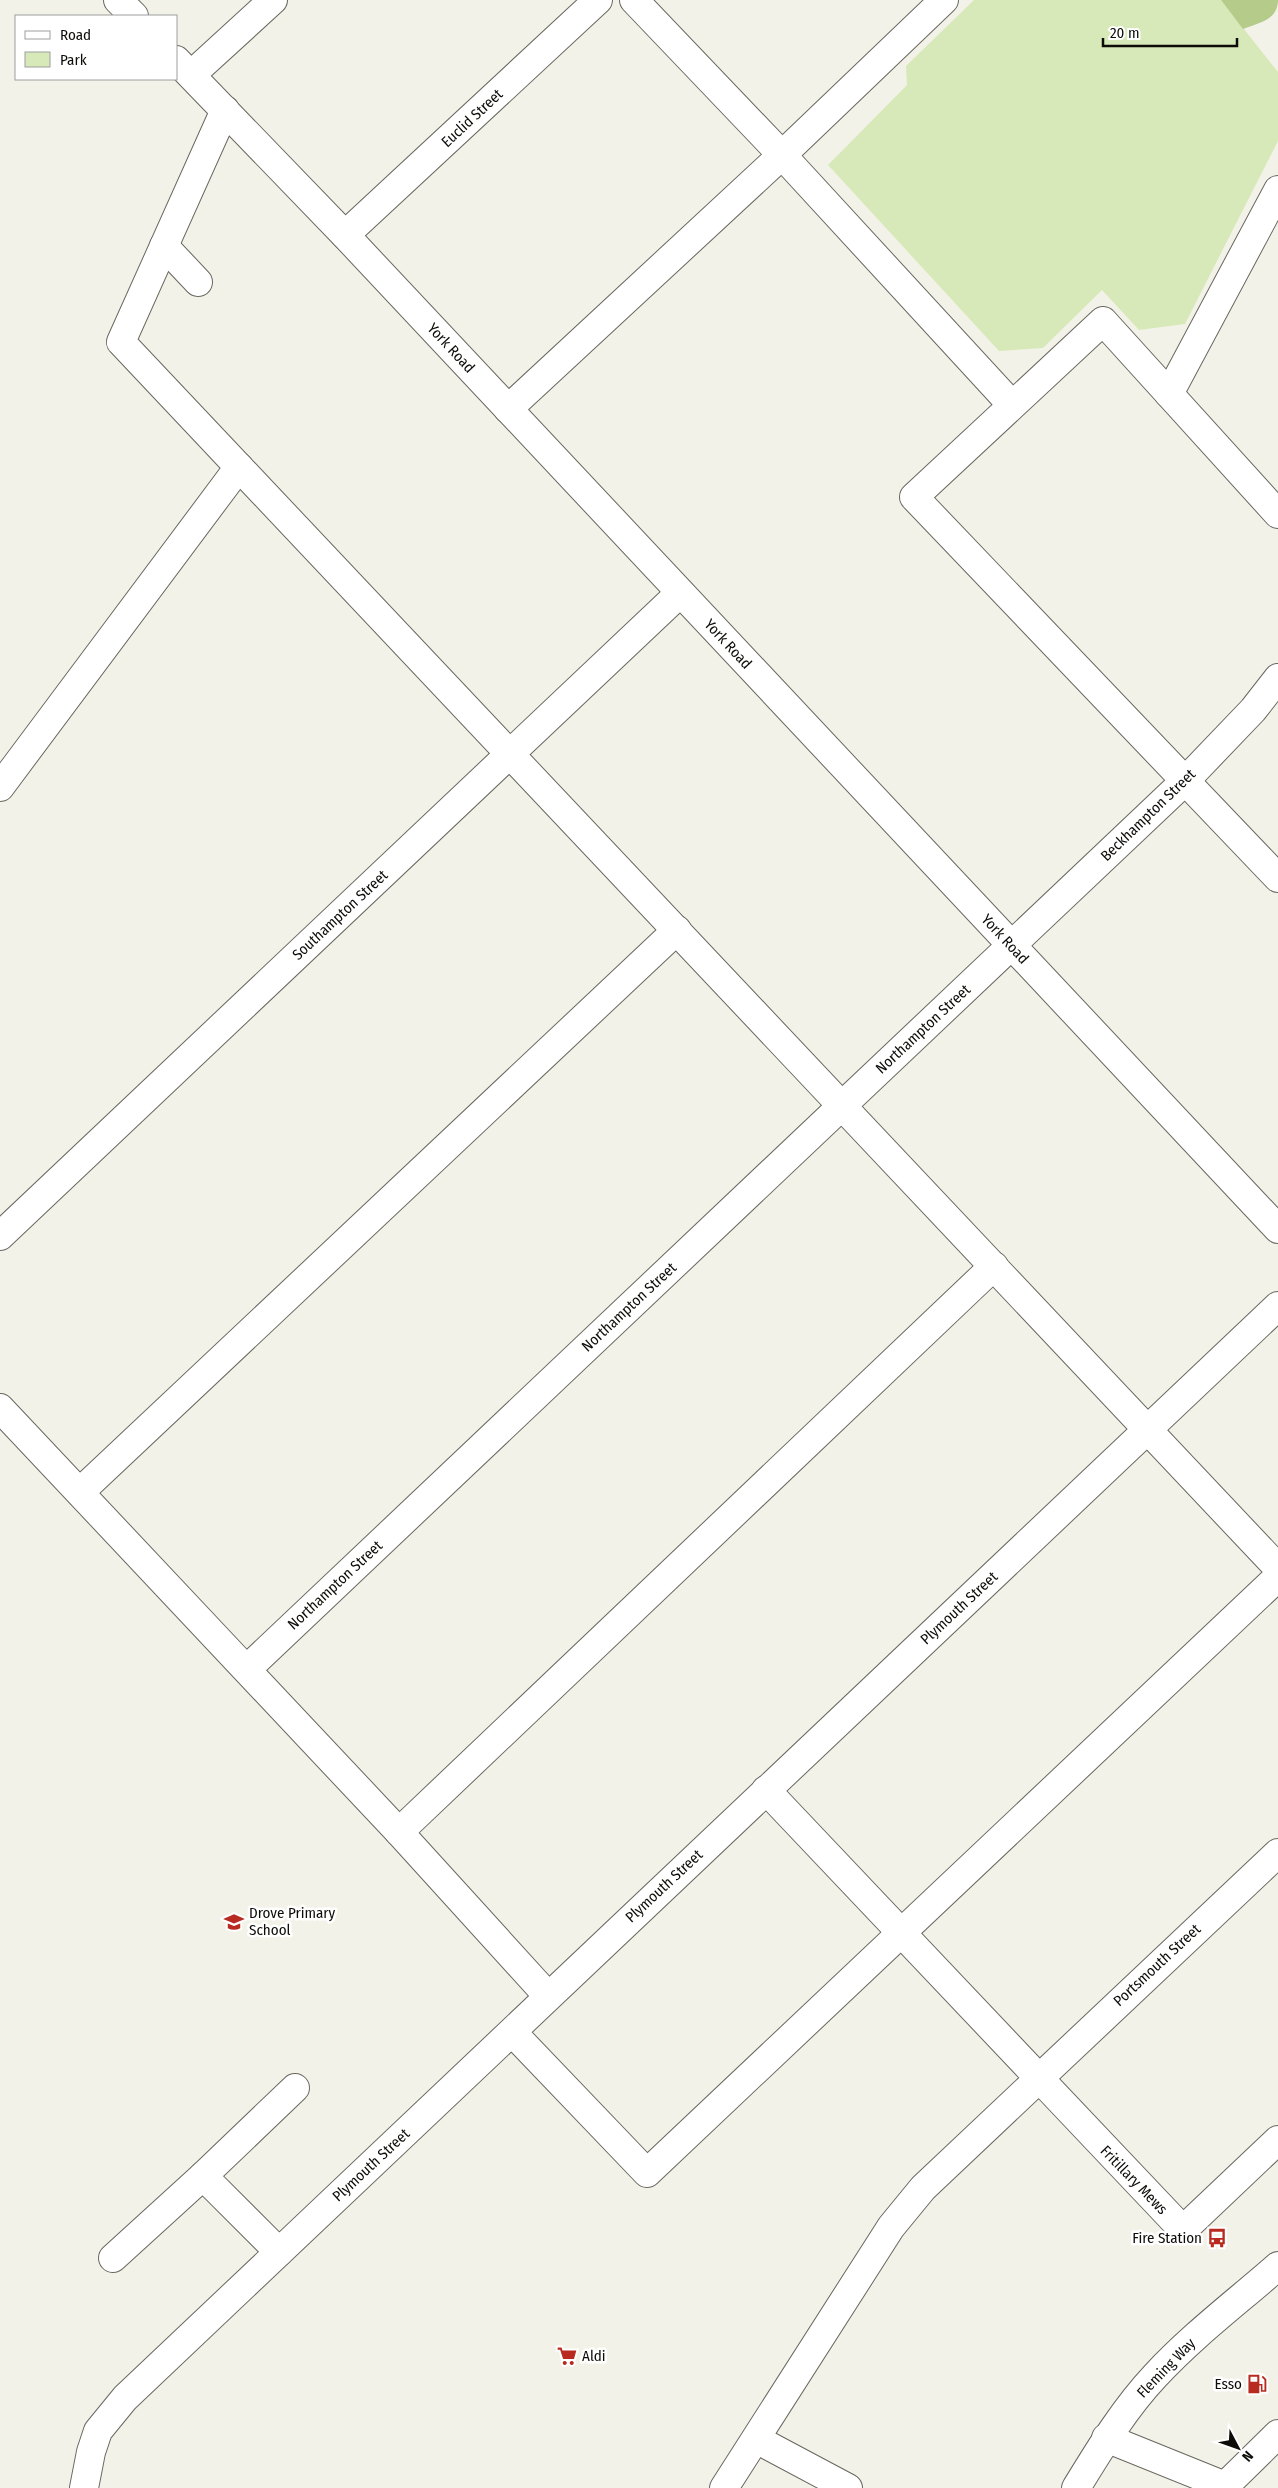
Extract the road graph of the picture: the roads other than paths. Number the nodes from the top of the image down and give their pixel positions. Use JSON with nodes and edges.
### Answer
{"nodes":[{"id":1,"x":118,"y":0,"type":"edge"},
{"id":2,"x":273,"y":0,"type":"edge"},
{"id":3,"x":598,"y":0,"type":"edge"},
{"id":4,"x":634,"y":0,"type":"edge"},
{"id":5,"x":944,"y":0,"type":"edge"},
{"id":6,"x":133,"y":15,"type":"edge"},
{"id":7,"x":184,"y":67,"type":"edge"},
{"id":8,"x":225,"y":110,"type":"junction"},
{"id":9,"x":782,"y":155,"type":"junction"},
{"id":10,"x":1278,"y":190,"type":"edge"},
{"id":11,"x":345,"y":235,"type":"junction"},
{"id":12,"x":164,"y":246,"type":"junction"},
{"id":13,"x":198,"y":282,"type":"dead end"},
{"id":14,"x":1169,"y":394,"type":"junction"},
{"id":15,"x":1012,"y":405,"type":"junction"},
{"id":16,"x":508,"y":410,"type":"junction"},
{"id":17,"x":239,"y":467,"type":"junction"},
{"id":18,"x":1278,"y":514,"type":"edge"},
{"id":19,"x":680,"y":593,"type":"junction"},
{"id":20,"x":1278,"y":678,"type":"edge"},
{"id":21,"x":510,"y":754,"type":"junction"},
{"id":22,"x":1186,"y":780,"type":"junction"},
{"id":23,"x":0,"y":787,"type":"edge"},
{"id":24,"x":1278,"y":878,"type":"edge"},
{"id":25,"x":677,"y":930,"type":"junction"},
{"id":26,"x":1012,"y":946,"type":"junction"},
{"id":27,"x":843,"y":1105,"type":"junction"},
{"id":28,"x":1278,"y":1229,"type":"edge"},
{"id":29,"x":0,"y":1236,"type":"edge"},
{"id":30,"x":994,"y":1266,"type":"junction"},
{"id":31,"x":1278,"y":1306,"type":"edge"},
{"id":32,"x":0,"y":1408,"type":"edge"},
{"id":33,"x":1148,"y":1430,"type":"junction"},
{"id":34,"x":80,"y":1492,"type":"junction"},
{"id":35,"x":1278,"y":1568,"type":"edge"},
{"id":36,"x":1278,"y":1577,"type":"edge"},
{"id":37,"x":246,"y":1669,"type":"junction"},
{"id":38,"x":766,"y":1790,"type":"junction"},
{"id":39,"x":399,"y":1832,"type":"junction"},
{"id":40,"x":1278,"y":1853,"type":"edge"},
{"id":41,"x":902,"y":1932,"type":"junction"},
{"id":42,"x":548,"y":1996,"type":"junction"},
{"id":43,"x":512,"y":2032,"type":"junction"},
{"id":44,"x":1037,"y":2078,"type":"junction"},
{"id":45,"x":295,"y":2088,"type":"dead end"},
{"id":46,"x":1278,"y":2140,"type":"edge"},
{"id":47,"x":203,"y":2176,"type":"junction"},
{"id":48,"x":279,"y":2252,"type":"junction"},
{"id":49,"x":113,"y":2258,"type":"dead end"},
{"id":50,"x":1278,"y":2266,"type":"edge"},
{"id":51,"x":1278,"y":2434,"type":"edge"},
{"id":52,"x":1106,"y":2438,"type":"junction"},
{"id":53,"x":756,"y":2439,"type":"junction"},
{"id":54,"x":1224,"y":2487,"type":"edge"},
{"id":55,"x":84,"y":2488,"type":"edge"},
{"id":56,"x":724,"y":2488,"type":"edge"},
{"id":57,"x":848,"y":2488,"type":"edge"},
{"id":58,"x":1076,"y":2488,"type":"edge"}],
"edges":[{"from":1,"to":6,"type":"street"},
{"from":2,"to":7,"type":"street"},
{"from":3,"to":11,"type":"street","name":"Euclid Street"},
{"from":4,"to":9,"type":"street"},
{"from":5,"to":9,"type":"street"},
{"from":7,"to":8,"type":"street","name":"York Road"},
{"from":8,"to":11,"type":"street","name":"York Road"},
{"from":8,"to":12,"type":"street"},
{"from":9,"to":15,"type":"street"},
{"from":9,"to":16,"type":"street"},
{"from":10,"to":14,"type":"street"},
{"from":11,"to":16,"type":"street","name":"York Road"},
{"from":12,"to":13,"type":"street"},
{"from":12,"to":17,"type":"street"},
{"from":14,"to":15,"type":"street"},
{"from":14,"to":18,"type":"street"},
{"from":15,"to":22,"type":"street"},
{"from":16,"to":19,"type":"street","name":"York Road"},
{"from":17,"to":21,"type":"street"},
{"from":17,"to":23,"type":"street"},
{"from":19,"to":21,"type":"street","name":"Southampton Street"},
{"from":19,"to":26,"type":"street","name":"York Road"},
{"from":20,"to":22,"type":"street","name":"Beckhampton Street"},
{"from":21,"to":25,"type":"street"},
{"from":21,"to":29,"type":"street","name":"Southampton Street"},
{"from":22,"to":24,"type":"street"},
{"from":22,"to":26,"type":"street","name":"Beckhampton Street"},
{"from":25,"to":27,"type":"street"},
{"from":25,"to":34,"type":"street"},
{"from":26,"to":27,"type":"street","name":"Northampton Street"},
{"from":26,"to":28,"type":"street","name":"York Road"},
{"from":27,"to":30,"type":"street"},
{"from":27,"to":37,"type":"street","name":"Northampton Street"},
{"from":30,"to":33,"type":"street"},
{"from":30,"to":39,"type":"street"},
{"from":31,"to":33,"type":"street","name":"Plymouth Street"},
{"from":32,"to":34,"type":"street"},
{"from":33,"to":35,"type":"street"},
{"from":33,"to":38,"type":"street","name":"Plymouth Street"},
{"from":34,"to":37,"type":"street"},
{"from":36,"to":41,"type":"street"},
{"from":37,"to":39,"type":"street"},
{"from":38,"to":41,"type":"street"},
{"from":38,"to":42,"type":"street","name":"Plymouth Street"},
{"from":39,"to":42,"type":"street"},
{"from":40,"to":44,"type":"street","name":"Portsmouth Street"},
{"from":41,"to":43,"type":"street"},
{"from":41,"to":44,"type":"street"},
{"from":42,"to":43,"type":"street","name":"Plymouth Street"},
{"from":43,"to":48,"type":"street","name":"Plymouth Street"},
{"from":44,"to":46,"type":"street","name":"Fritillary Mews"},
{"from":44,"to":53,"type":"street","name":"Portsmouth Street"},
{"from":45,"to":47,"type":"street"},
{"from":47,"to":48,"type":"street"},
{"from":47,"to":49,"type":"street"},
{"from":48,"to":55,"type":"street","name":"Plymouth Street"},
{"from":50,"to":52,"type":"street","name":"Fleming Way"},
{"from":51,"to":54,"type":"street"},
{"from":52,"to":54,"type":"street"},
{"from":52,"to":58,"type":"street","name":"Fleming Way"},
{"from":53,"to":56,"type":"street","name":"Portsmouth Street"},
{"from":53,"to":57,"type":"street"}]}
